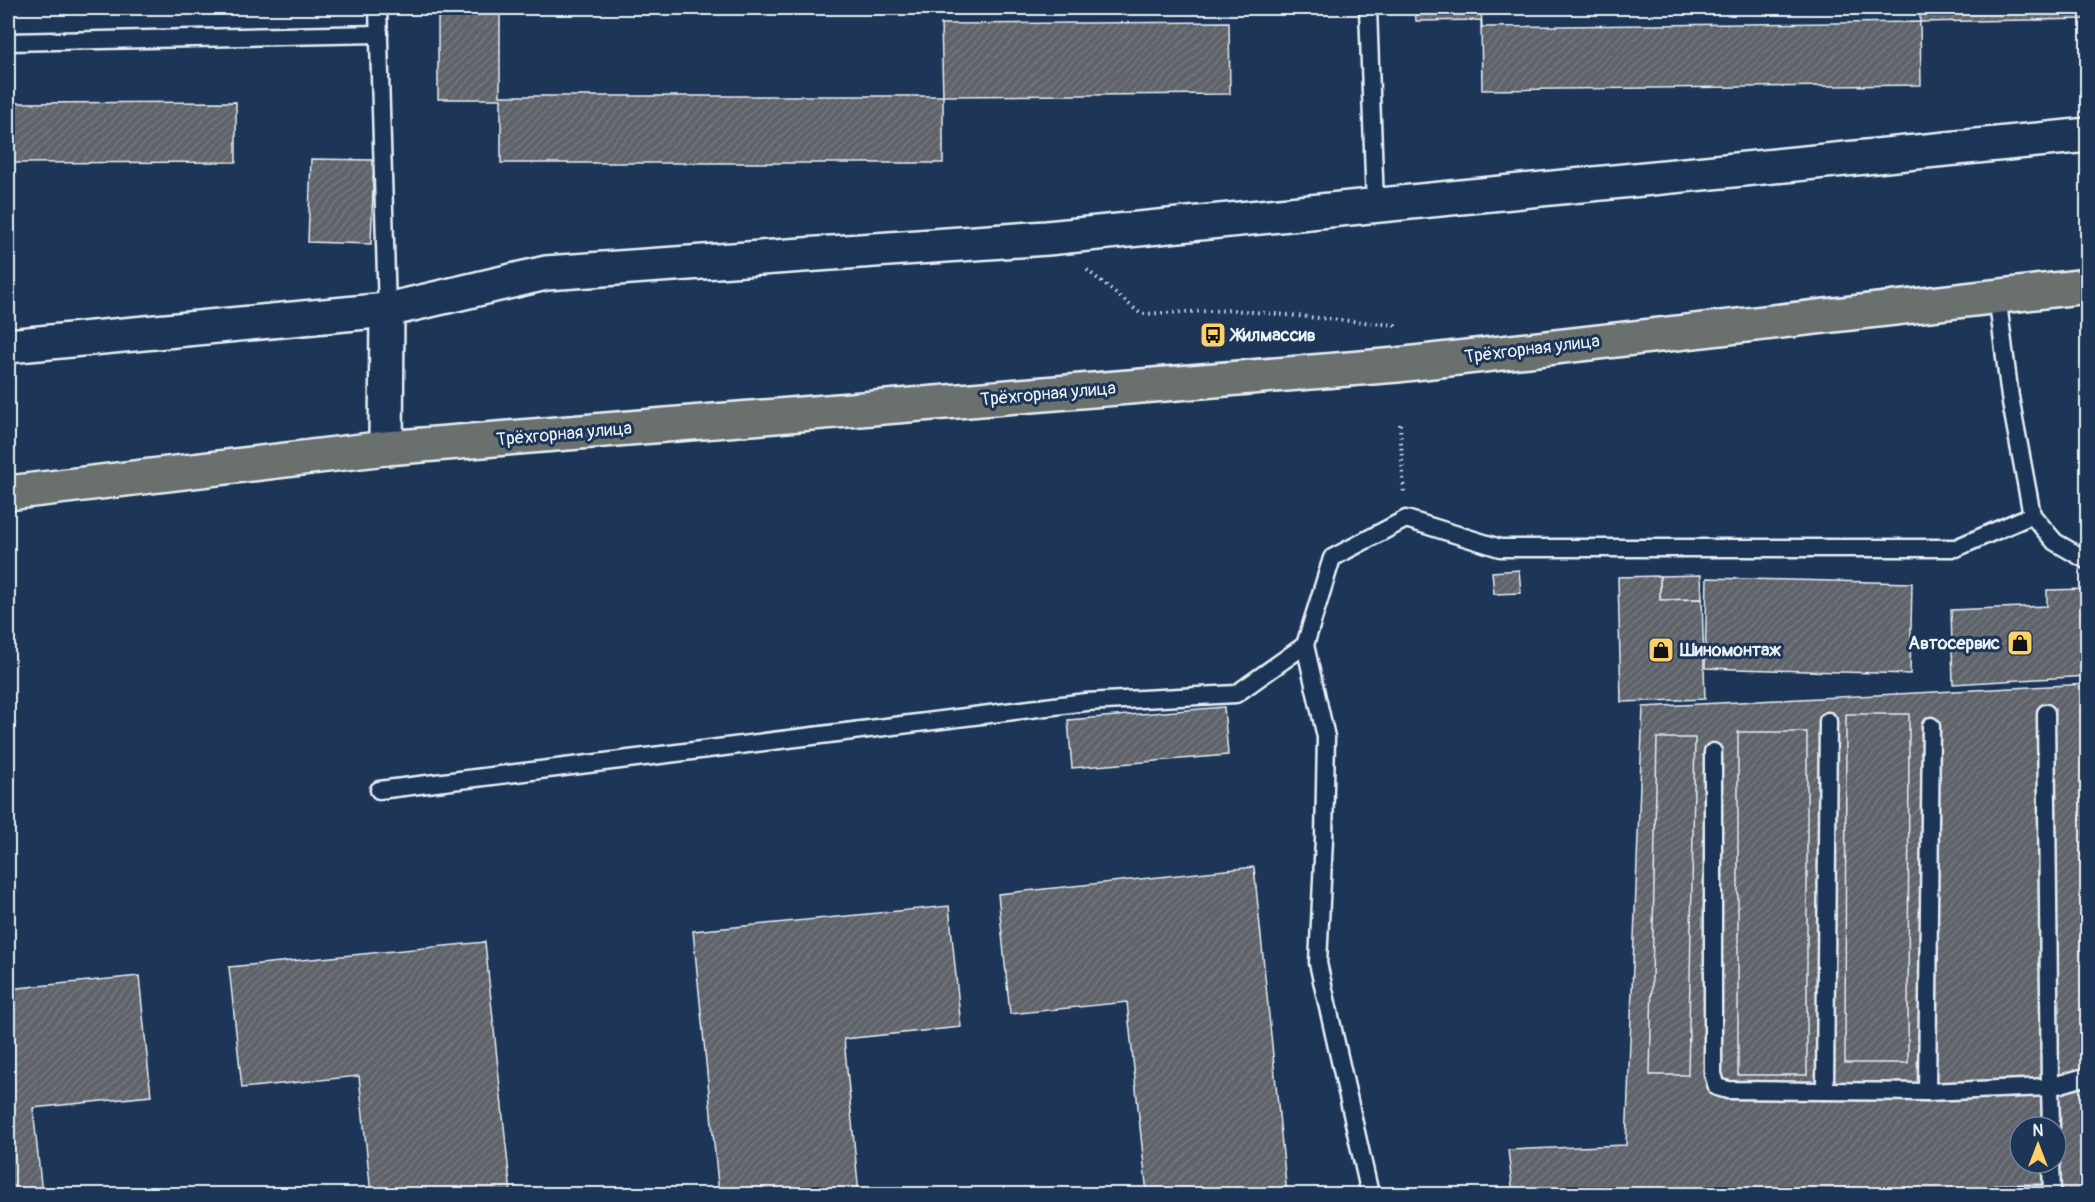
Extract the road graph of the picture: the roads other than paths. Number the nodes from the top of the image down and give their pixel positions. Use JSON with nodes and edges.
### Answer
{"nodes":[{"id":1,"x":378,"y":8,"type":"edge"},
{"id":2,"x":1368,"y":8,"type":"edge"},
{"id":3,"x":379,"y":34,"type":"junction"},
{"id":4,"x":8,"y":42,"type":"edge"},
{"id":5,"x":2088,"y":135,"type":"edge"},
{"id":6,"x":1374,"y":205,"type":"junction"},
{"id":7,"x":2088,"y":286,"type":"edge"},
{"id":8,"x":1997,"y":295,"type":"junction"},
{"id":9,"x":387,"y":310,"type":"junction"},
{"id":10,"x":8,"y":345,"type":"edge"},
{"id":11,"x":386,"y":448,"type":"junction"},
{"id":12,"x":8,"y":493,"type":"edge"},
{"id":13,"x":2032,"y":515,"type":"junction"},
{"id":14,"x":2088,"y":561,"type":"edge"},
{"id":15,"x":1305,"y":645,"type":"junction"},
{"id":16,"x":2046,"y":712,"type":"dead end"},
{"id":17,"x":1828,"y":721,"type":"dead end"},
{"id":18,"x":1931,"y":726,"type":"dead end"},
{"id":19,"x":1713,"y":752,"type":"dead end"},
{"id":20,"x":379,"y":790,"type":"dead end"},
{"id":21,"x":2088,"y":1076,"type":"edge"},
{"id":22,"x":2050,"y":1087,"type":"junction"},
{"id":23,"x":1825,"y":1091,"type":"junction"},
{"id":24,"x":1927,"y":1092,"type":"junction"},
{"id":25,"x":2051,"y":1115,"type":"edge"},
{"id":26,"x":2051,"y":1175,"type":"edge"},
{"id":27,"x":1370,"y":1194,"type":"edge"},
{"id":28,"x":1999,"y":1194,"type":"edge"}],
"edges":[{"from":1,"to":3,"type":"lane"},
{"from":2,"to":6,"type":"lane"},
{"from":3,"to":4,"type":"lane"},
{"from":3,"to":9,"type":"lane"},
{"from":5,"to":6,"type":"street"},
{"from":6,"to":9,"type":"street"},
{"from":7,"to":8,"type":"highway","name":"Трёхгорная улица"},
{"from":8,"to":11,"type":"highway","name":"Трёхгорная улица"},
{"from":8,"to":13,"type":"lane"},
{"from":9,"to":10,"type":"street"},
{"from":9,"to":11,"type":"street"},
{"from":11,"to":12,"type":"highway","name":"Трёхгорная улица"},
{"from":13,"to":14,"type":"lane"},
{"from":13,"to":15,"type":"lane"},
{"from":15,"to":20,"type":"lane"},
{"from":15,"to":27,"type":"lane"},
{"from":16,"to":22,"type":"lane"},
{"from":17,"to":23,"type":"lane"},
{"from":18,"to":24,"type":"lane"},
{"from":19,"to":23,"type":"lane"},
{"from":21,"to":22,"type":"lane"},
{"from":22,"to":24,"type":"lane"},
{"from":22,"to":25,"type":"lane"},
{"from":23,"to":24,"type":"lane"},
{"from":26,"to":28,"type":"lane"}]}
